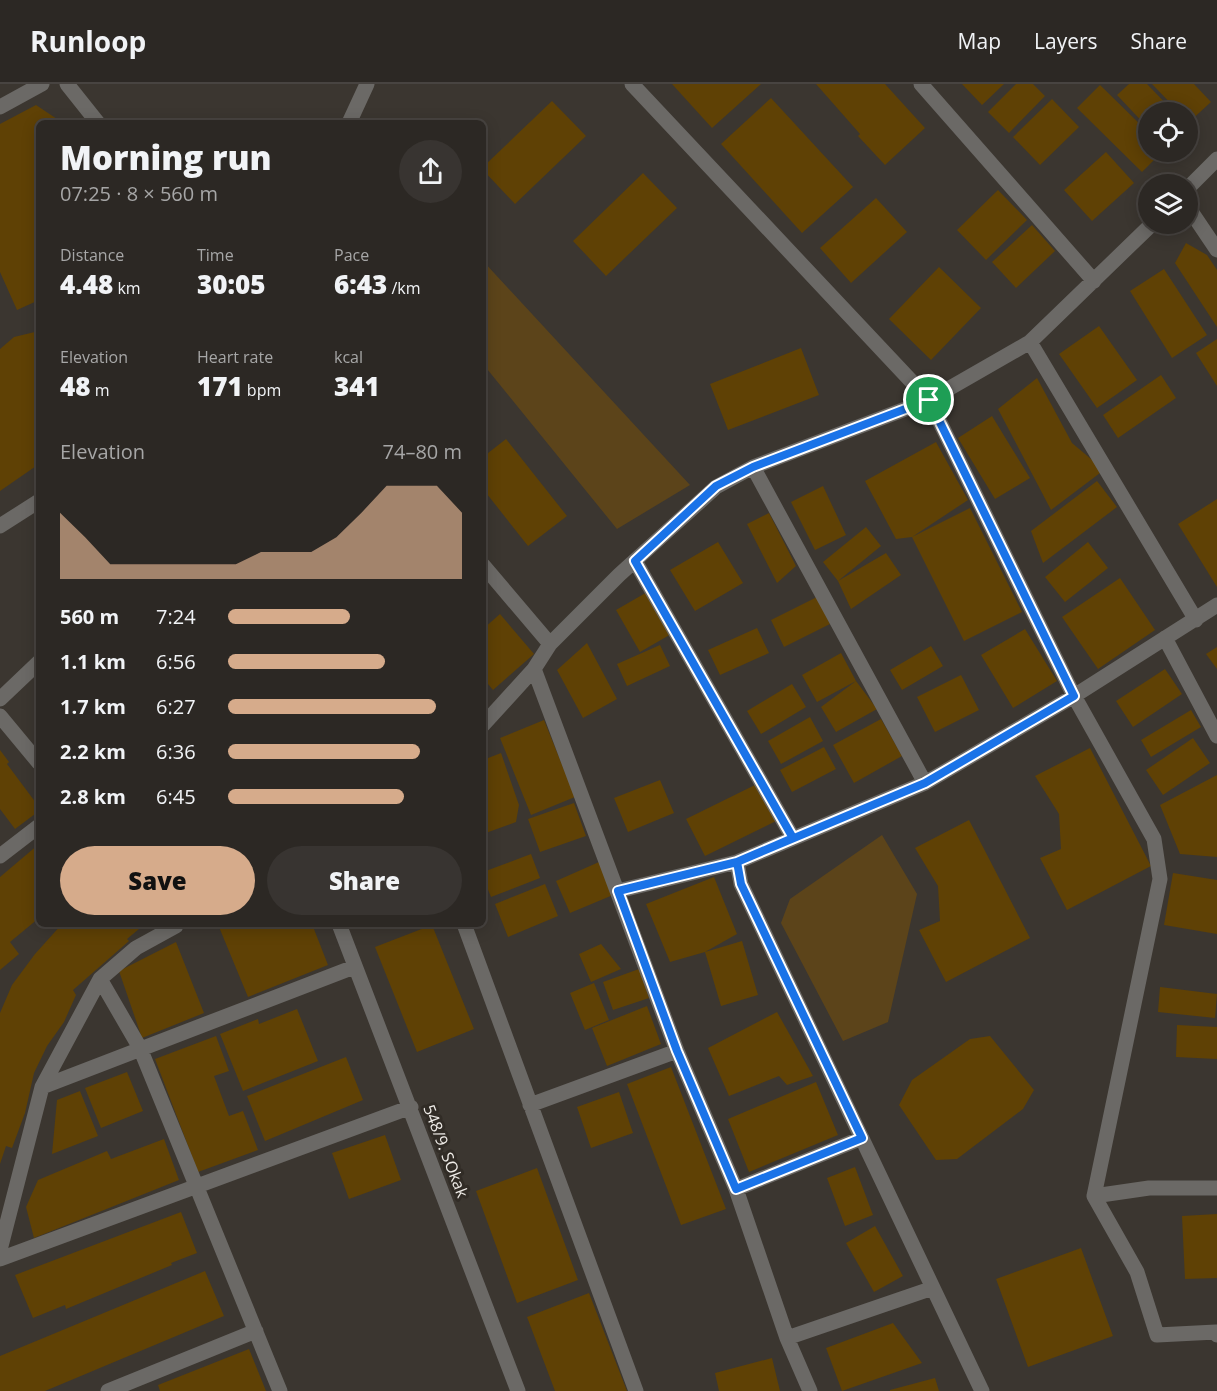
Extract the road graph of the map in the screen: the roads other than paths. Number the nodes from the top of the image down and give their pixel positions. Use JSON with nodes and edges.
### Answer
{"nodes":[{"id":1,"x":42,"y":84,"type":"edge"},
{"id":2,"x":67,"y":84,"type":"edge"},
{"id":3,"x":367,"y":84,"type":"edge"},
{"id":4,"x":632,"y":84,"type":"edge"},
{"id":5,"x":921,"y":84,"type":"edge"},
{"id":6,"x":0,"y":106,"type":"edge"},
{"id":7,"x":96,"y":120,"type":"edge"},
{"id":8,"x":350,"y":120,"type":"edge"},
{"id":9,"x":1217,"y":159,"type":"edge"},
{"id":10,"x":1198,"y":178,"type":"edge"},
{"id":11,"x":1198,"y":222,"type":"edge"},
{"id":12,"x":1142,"y":234,"type":"edge"},
{"id":13,"x":1217,"y":250,"type":"edge"},
{"id":14,"x":1094,"y":281,"type":"junction"},
{"id":15,"x":1030,"y":342,"type":"junction"},
{"id":16,"x":929,"y":400,"type":"junction"},
{"id":17,"x":753,"y":467,"type":"junction"},
{"id":18,"x":36,"y":503,"type":"edge"},
{"id":19,"x":0,"y":526,"type":"edge"},
{"id":20,"x":635,"y":561,"type":"junction"},
{"id":21,"x":486,"y":569,"type":"edge"},
{"id":22,"x":1217,"y":605,"type":"edge"},
{"id":23,"x":1196,"y":620,"type":"junction"},
{"id":24,"x":1165,"y":638,"type":"junction"},
{"id":25,"x":550,"y":644,"type":"junction"},
{"id":26,"x":36,"y":665,"type":"edge"},
{"id":27,"x":534,"y":669,"type":"junction"},
{"id":28,"x":1074,"y":696,"type":"junction"},
{"id":29,"x":0,"y":699,"type":"edge"},
{"id":30,"x":0,"y":716,"type":"edge"},
{"id":31,"x":486,"y":721,"type":"edge"},
{"id":32,"x":1217,"y":736,"type":"edge"},
{"id":33,"x":36,"y":759,"type":"edge"},
{"id":34,"x":925,"y":783,"type":"junction"},
{"id":35,"x":36,"y":828,"type":"edge"},
{"id":36,"x":793,"y":838,"type":"junction"},
{"id":37,"x":0,"y":856,"type":"edge"},
{"id":38,"x":737,"y":862,"type":"junction"},
{"id":39,"x":618,"y":891,"type":"junction"},
{"id":40,"x":173,"y":927,"type":"edge"},
{"id":41,"x":340,"y":927,"type":"edge"},
{"id":42,"x":465,"y":927,"type":"edge"},
{"id":43,"x":354,"y":967,"type":"junction"},
{"id":44,"x":100,"y":979,"type":"junction"},
{"id":45,"x":140,"y":1048,"type":"junction"},
{"id":46,"x":677,"y":1051,"type":"junction"},
{"id":47,"x":42,"y":1087,"type":"junction"},
{"id":48,"x":530,"y":1105,"type":"junction"},
{"id":49,"x":411,"y":1107,"type":"junction"},
{"id":50,"x":862,"y":1138,"type":"junction"},
{"id":51,"x":198,"y":1187,"type":"junction"},
{"id":52,"x":1217,"y":1188,"type":"edge"},
{"id":53,"x":736,"y":1189,"type":"junction"},
{"id":54,"x":1094,"y":1196,"type":"junction"},
{"id":55,"x":0,"y":1250,"type":"edge"},
{"id":56,"x":0,"y":1258,"type":"edge"},
{"id":57,"x":933,"y":1288,"type":"junction"},
{"id":58,"x":256,"y":1331,"type":"junction"},
{"id":59,"x":1217,"y":1335,"type":"edge"},
{"id":60,"x":787,"y":1338,"type":"junction"},
{"id":61,"x":118,"y":1389,"type":"edge"},
{"id":62,"x":280,"y":1391,"type":"edge"},
{"id":63,"x":518,"y":1391,"type":"edge"},
{"id":64,"x":636,"y":1391,"type":"edge"},
{"id":65,"x":810,"y":1391,"type":"edge"},
{"id":66,"x":982,"y":1391,"type":"edge"}],
"edges":[{"from":1,"to":6,"type":"street"},
{"from":2,"to":7,"type":"street"},
{"from":3,"to":8,"type":"street"},
{"from":4,"to":16,"type":"street"},
{"from":5,"to":14,"type":"street"},
{"from":9,"to":10,"type":"street"},
{"from":11,"to":13,"type":"street"},
{"from":12,"to":14,"type":"street"},
{"from":14,"to":15,"type":"street"},
{"from":15,"to":16,"type":"street"},
{"from":15,"to":23,"type":"street"},
{"from":16,"to":17,"type":"street"},
{"from":16,"to":28,"type":"street"},
{"from":17,"to":20,"type":"street"},
{"from":17,"to":34,"type":"street"},
{"from":18,"to":19,"type":"street"},
{"from":20,"to":25,"type":"street"},
{"from":20,"to":36,"type":"street"},
{"from":21,"to":25,"type":"street"},
{"from":22,"to":23,"type":"street"},
{"from":23,"to":24,"type":"street"},
{"from":24,"to":28,"type":"street"},
{"from":24,"to":32,"type":"street"},
{"from":25,"to":27,"type":"street"},
{"from":26,"to":29,"type":"street"},
{"from":27,"to":31,"type":"street"},
{"from":27,"to":39,"type":"street"},
{"from":28,"to":34,"type":"street"},
{"from":28,"to":54,"type":"street"},
{"from":30,"to":33,"type":"street"},
{"from":34,"to":36,"type":"street"},
{"from":35,"to":37,"type":"street"},
{"from":36,"to":38,"type":"street"},
{"from":38,"to":39,"type":"street"},
{"from":38,"to":50,"type":"street"},
{"from":39,"to":46,"type":"street"},
{"from":40,"to":44,"type":"street"},
{"from":41,"to":43,"type":"street","name":"548/9. SOkak"},
{"from":42,"to":48,"type":"street"},
{"from":43,"to":45,"type":"street"},
{"from":43,"to":49,"type":"street","name":"548/9. SOkak"},
{"from":44,"to":45,"type":"street"},
{"from":44,"to":47,"type":"street"},
{"from":45,"to":47,"type":"street"},
{"from":45,"to":51,"type":"street"},
{"from":46,"to":48,"type":"street"},
{"from":46,"to":53,"type":"street"},
{"from":47,"to":55,"type":"street"},
{"from":48,"to":64,"type":"street"},
{"from":49,"to":51,"type":"street"},
{"from":49,"to":63,"type":"street","name":"548/9. SOkak"},
{"from":50,"to":53,"type":"street"},
{"from":50,"to":57,"type":"street"},
{"from":51,"to":56,"type":"street"},
{"from":51,"to":58,"type":"street"},
{"from":52,"to":54,"type":"street"},
{"from":53,"to":60,"type":"street"},
{"from":54,"to":59,"type":"street"},
{"from":57,"to":60,"type":"street"},
{"from":57,"to":66,"type":"street"},
{"from":58,"to":61,"type":"street"},
{"from":58,"to":62,"type":"street"},
{"from":60,"to":65,"type":"street"}]}
